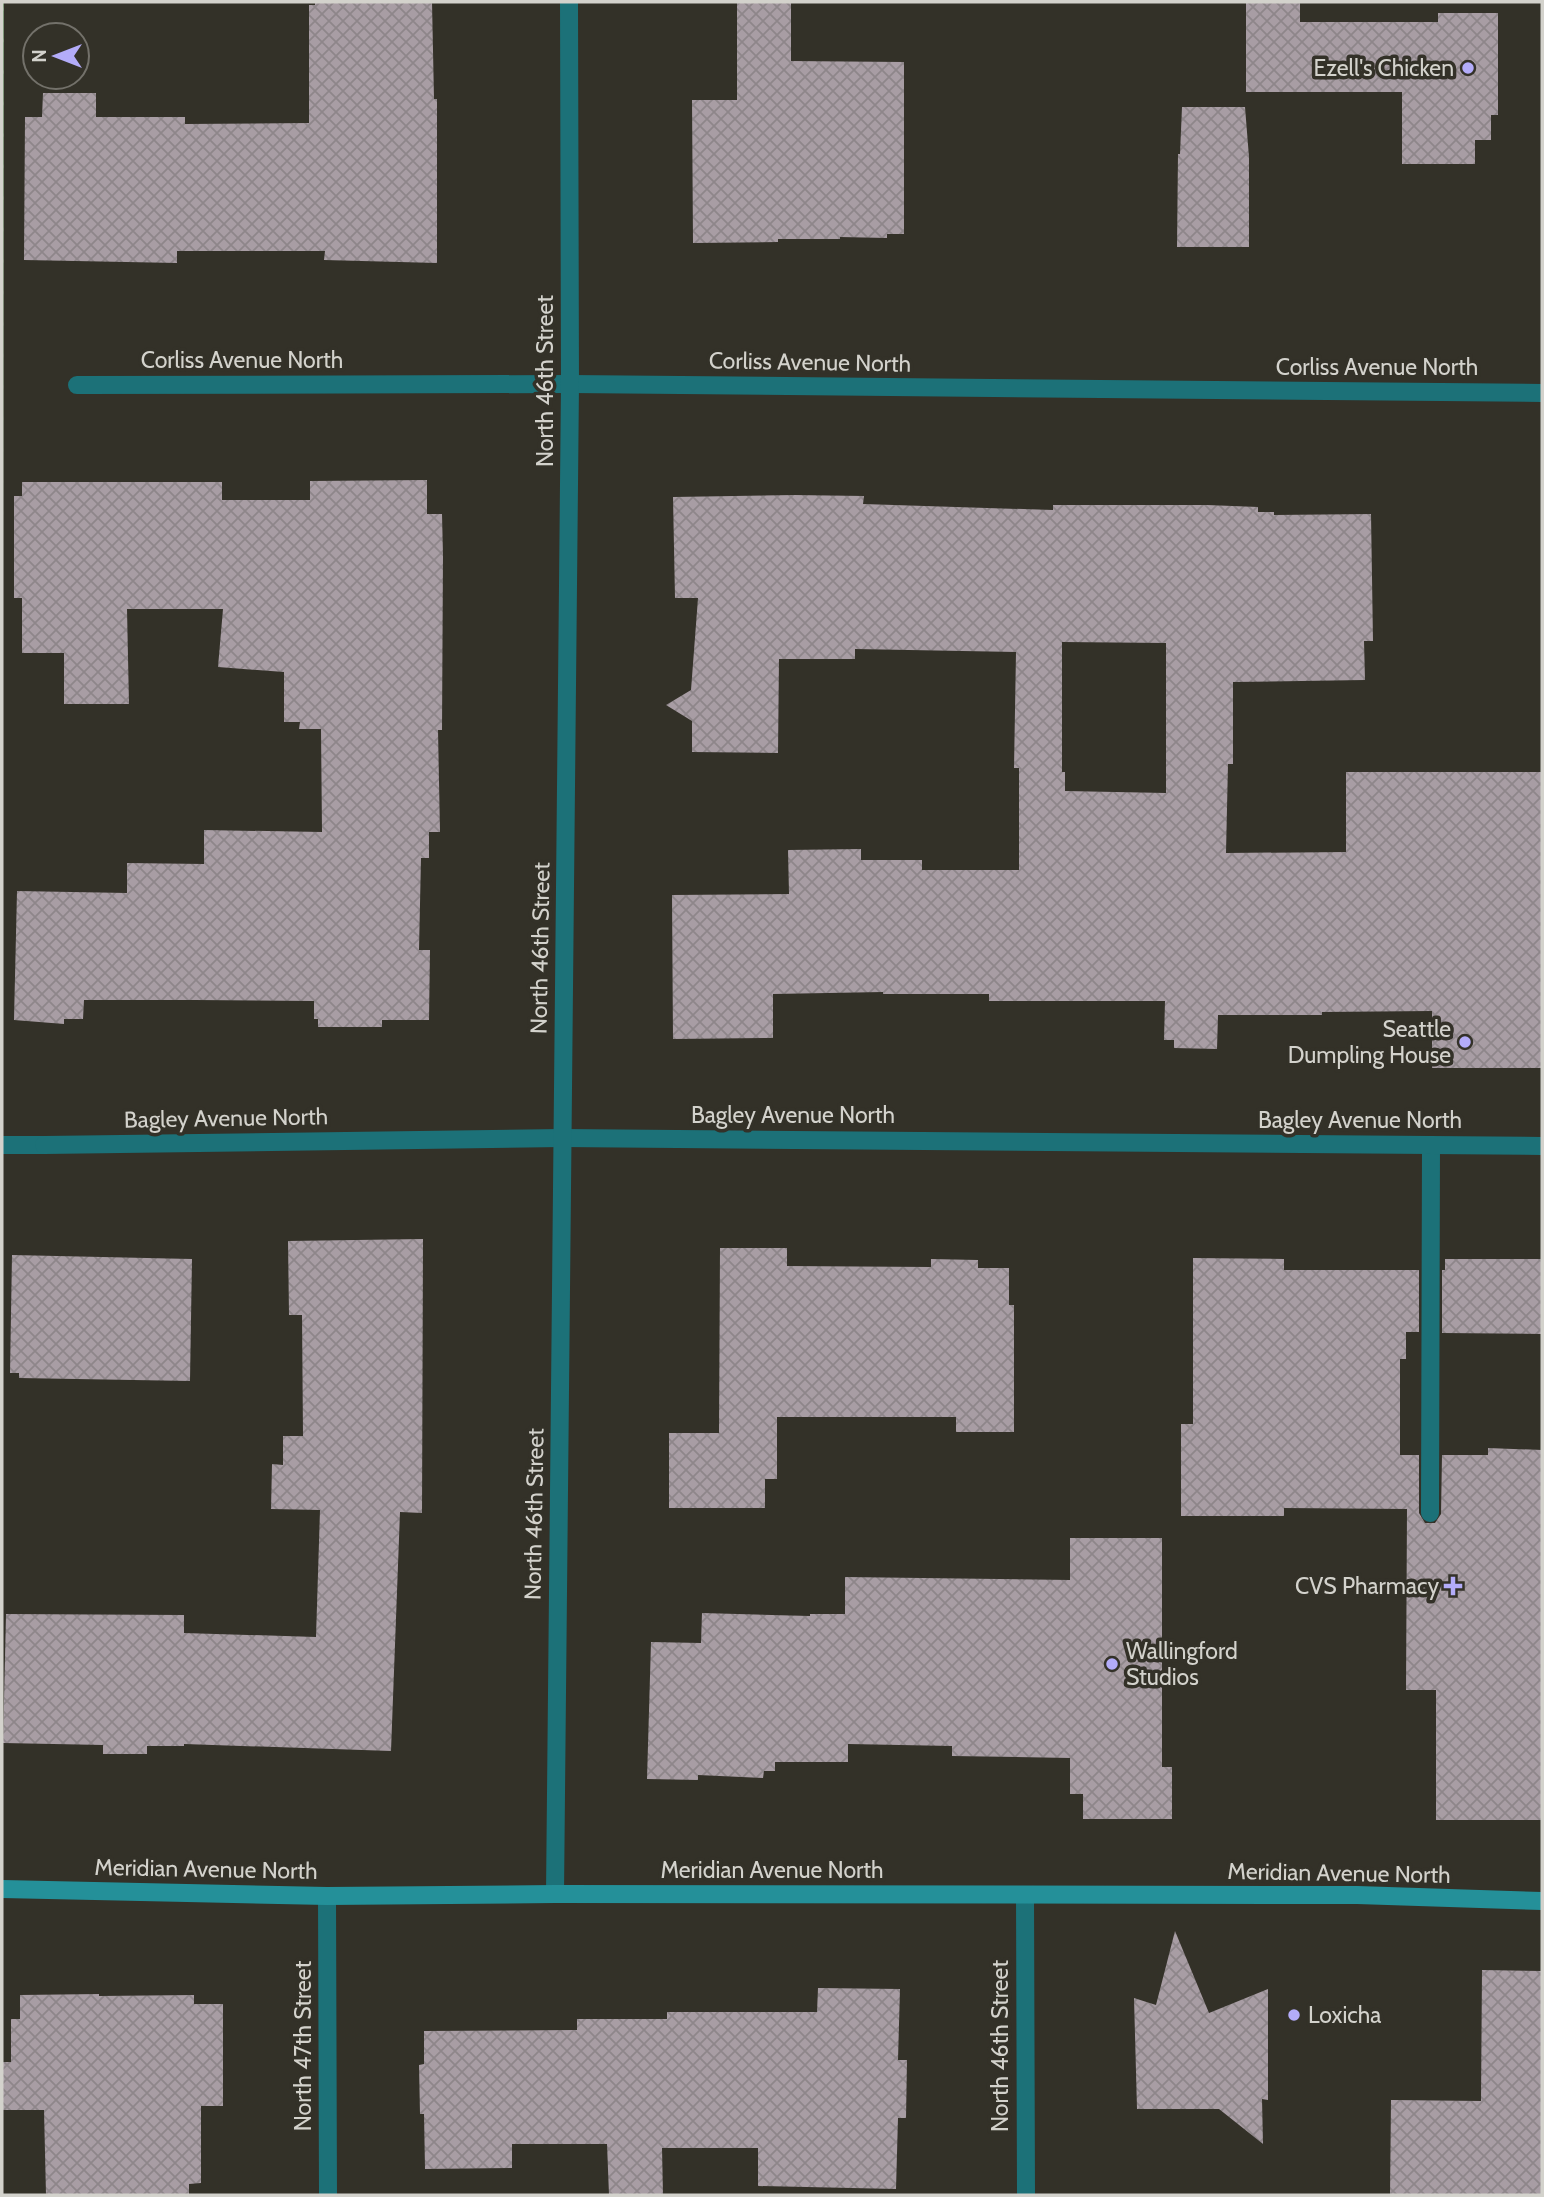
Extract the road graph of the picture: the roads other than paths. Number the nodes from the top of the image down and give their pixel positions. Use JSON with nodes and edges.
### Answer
{"nodes":[{"id":1,"x":569,"y":2,"type":"edge"},
{"id":2,"x":570,"y":384,"type":"junction"},
{"id":3,"x":77,"y":385,"type":"dead end"},
{"id":4,"x":1542,"y":393,"type":"edge"},
{"id":5,"x":562,"y":1138,"type":"junction"},
{"id":6,"x":2,"y":1145,"type":"edge"},
{"id":7,"x":1431,"y":1145,"type":"junction"},
{"id":8,"x":1542,"y":1146,"type":"edge"},
{"id":9,"x":1430,"y":1513,"type":"dead end"},
{"id":10,"x":2,"y":1889,"type":"edge"},
{"id":11,"x":555,"y":1894,"type":"junction"},
{"id":12,"x":327,"y":1896,"type":"junction"},
{"id":13,"x":1024,"y":1896,"type":"junction"},
{"id":14,"x":1542,"y":1901,"type":"edge"},
{"id":15,"x":328,"y":2195,"type":"edge"},
{"id":16,"x":1026,"y":2195,"type":"edge"}],
"edges":[{"from":1,"to":2,"type":"street","name":"North 46th Street"},
{"from":2,"to":3,"type":"street","name":"Corliss Avenue North"},
{"from":2,"to":4,"type":"street","name":"Corliss Avenue North"},
{"from":2,"to":5,"type":"street","name":"North 46th Street"},
{"from":5,"to":6,"type":"street","name":"Bagley Avenue North"},
{"from":5,"to":7,"type":"street","name":"Bagley Avenue North"},
{"from":5,"to":11,"type":"street","name":"North 46th Street"},
{"from":7,"to":8,"type":"street","name":"Bagley Avenue North"},
{"from":7,"to":9,"type":"street"},
{"from":10,"to":12,"type":"street","name":"Meridian Avenue North"},
{"from":11,"to":12,"type":"street","name":"Meridian Avenue North"},
{"from":11,"to":13,"type":"street","name":"Meridian Avenue North"},
{"from":12,"to":15,"type":"street","name":"North 47th Street"},
{"from":13,"to":14,"type":"street","name":"Meridian Avenue North"},
{"from":13,"to":16,"type":"street","name":"North 46th Street"}]}
